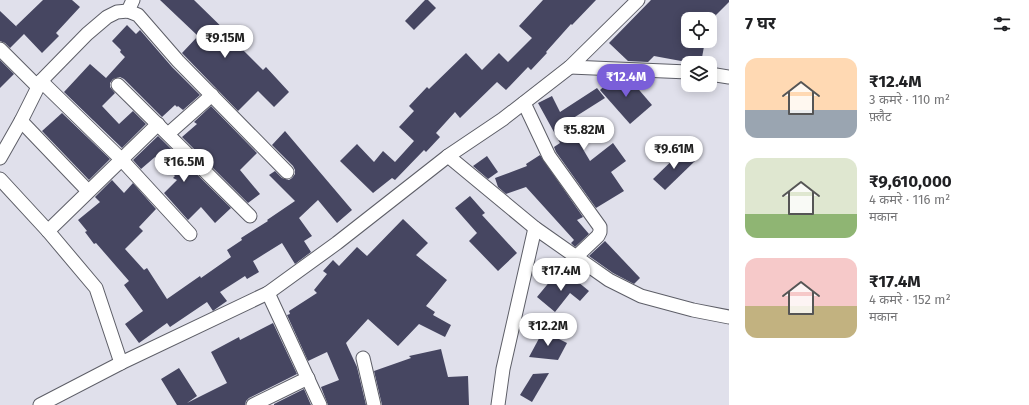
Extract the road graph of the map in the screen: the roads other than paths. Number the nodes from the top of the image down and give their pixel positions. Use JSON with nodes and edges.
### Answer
{"nodes":[{"id":1,"x":638,"y":0,"type":"edge"},
{"id":2,"x":131,"y":5,"type":"edge"},
{"id":3,"x":0,"y":50,"type":"edge"},
{"id":4,"x":570,"y":67,"type":"junction"},
{"id":5,"x":681,"y":72,"type":"edge"},
{"id":6,"x":717,"y":75,"type":"edge"},
{"id":7,"x":729,"y":77,"type":"edge"},
{"id":8,"x":39,"y":84,"type":"junction"},
{"id":9,"x":118,"y":86,"type":"dead end"},
{"id":10,"x":212,"y":95,"type":"junction"},
{"id":11,"x":524,"y":103,"type":"junction"},
{"id":12,"x":22,"y":121,"type":"junction"},
{"id":13,"x":158,"y":124,"type":"junction"},
{"id":14,"x":168,"y":134,"type":"junction"},
{"id":15,"x":448,"y":156,"type":"junction"},
{"id":16,"x":0,"y":158,"type":"edge"},
{"id":17,"x":121,"y":159,"type":"junction"},
{"id":18,"x":287,"y":172,"type":"dead end"},
{"id":19,"x":0,"y":179,"type":"edge"},
{"id":20,"x":88,"y":191,"type":"junction"},
{"id":21,"x":250,"y":216,"type":"dead end"},
{"id":22,"x":535,"y":228,"type":"junction"},
{"id":23,"x":48,"y":231,"type":"junction"},
{"id":24,"x":190,"y":234,"type":"dead end"},
{"id":25,"x":576,"y":257,"type":"junction"},
{"id":26,"x":268,"y":293,"type":"junction"},
{"id":27,"x":729,"y":317,"type":"edge"},
{"id":28,"x":363,"y":358,"type":"dead end"},
{"id":29,"x":121,"y":363,"type":"junction"},
{"id":30,"x":308,"y":378,"type":"junction"},
{"id":31,"x":40,"y":405,"type":"edge"},
{"id":32,"x":253,"y":405,"type":"edge"},
{"id":33,"x":320,"y":405,"type":"edge"},
{"id":34,"x":374,"y":405,"type":"edge"},
{"id":35,"x":498,"y":405,"type":"edge"}],
"edges":[{"from":1,"to":4,"type":"street"},
{"from":2,"to":8,"type":"street"},
{"from":2,"to":10,"type":"street"},
{"from":3,"to":8,"type":"street"},
{"from":4,"to":5,"type":"street"},
{"from":4,"to":11,"type":"street"},
{"from":6,"to":7,"type":"street"},
{"from":8,"to":12,"type":"street"},
{"from":8,"to":17,"type":"street"},
{"from":9,"to":13,"type":"street"},
{"from":10,"to":14,"type":"street"},
{"from":10,"to":18,"type":"street"},
{"from":11,"to":15,"type":"street"},
{"from":11,"to":25,"type":"street"},
{"from":12,"to":16,"type":"street"},
{"from":12,"to":20,"type":"street"},
{"from":13,"to":14,"type":"street"},
{"from":13,"to":17,"type":"street"},
{"from":14,"to":21,"type":"street"},
{"from":15,"to":22,"type":"street"},
{"from":15,"to":26,"type":"street"},
{"from":17,"to":20,"type":"street"},
{"from":17,"to":24,"type":"street"},
{"from":19,"to":23,"type":"street"},
{"from":20,"to":23,"type":"street"},
{"from":22,"to":25,"type":"street"},
{"from":22,"to":35,"type":"street"},
{"from":23,"to":29,"type":"street"},
{"from":25,"to":27,"type":"street"},
{"from":26,"to":29,"type":"street"},
{"from":26,"to":30,"type":"street"},
{"from":28,"to":34,"type":"street"},
{"from":29,"to":31,"type":"street"},
{"from":30,"to":32,"type":"street"},
{"from":30,"to":33,"type":"street"}]}
